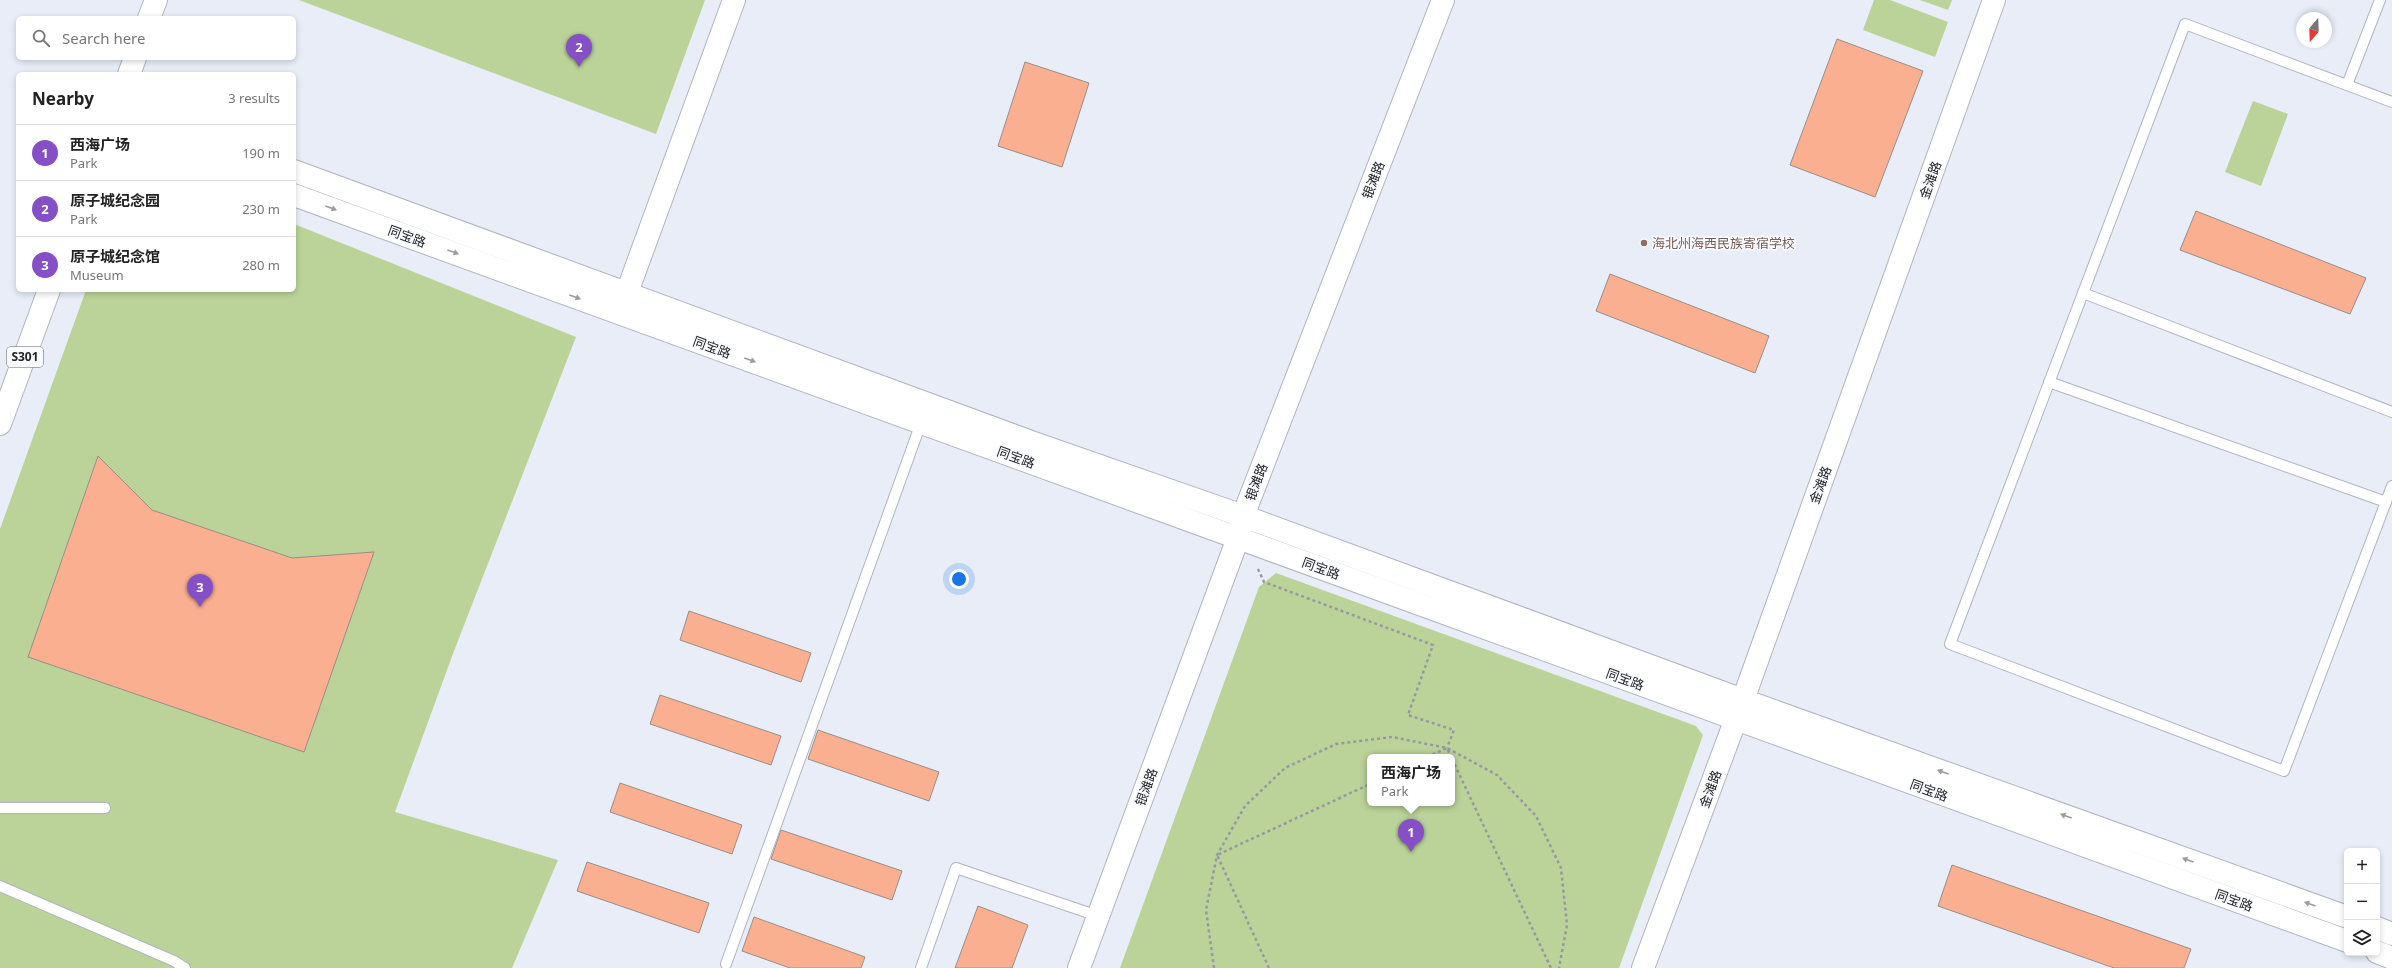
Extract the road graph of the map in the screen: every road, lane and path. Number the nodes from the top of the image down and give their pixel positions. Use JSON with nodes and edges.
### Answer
{"nodes":[{"id":1,"x":156,"y":0,"type":"edge"},
{"id":2,"x":734,"y":0,"type":"edge"},
{"id":3,"x":1443,"y":0,"type":"edge"},
{"id":4,"x":1994,"y":0,"type":"edge"},
{"id":5,"x":2380,"y":0,"type":"edge"},
{"id":6,"x":151,"y":16,"type":"edge"},
{"id":7,"x":134,"y":60,"type":"edge"},
{"id":8,"x":130,"y":72,"type":"edge"},
{"id":9,"x":2347,"y":86,"type":"junction"},
{"id":10,"x":2392,"y":102,"type":"edge"},
{"id":11,"x":296,"y":172,"type":"edge"},
{"id":12,"x":296,"y":196,"type":"edge"},
{"id":13,"x":48,"y":292,"type":"edge"},
{"id":14,"x":2083,"y":293,"type":"junction"},
{"id":15,"x":623,"y":303,"type":"junction"},
{"id":16,"x":2050,"y":382,"type":"junction"},
{"id":17,"x":2392,"y":412,"type":"edge"},
{"id":18,"x":921,"y":423,"type":"junction"},
{"id":19,"x":0,"y":424,"type":"edge"},
{"id":20,"x":2392,"y":486,"type":"edge"},
{"id":21,"x":2386,"y":502,"type":"junction"},
{"id":22,"x":1243,"y":516,"type":"junction"},
{"id":23,"x":1238,"y":538,"type":"junction"},
{"id":24,"x":1258,"y":569,"type":"dead end"},
{"id":25,"x":1740,"y":710,"type":"junction"},
{"id":26,"x":1447,"y":748,"type":"junction"},
{"id":27,"x":1434,"y":754,"type":"edge"},
{"id":28,"x":1450,"y":754,"type":"edge"},
{"id":29,"x":1455,"y":764,"type":"edge"},
{"id":30,"x":1367,"y":785,"type":"edge"},
{"id":31,"x":0,"y":808,"type":"edge"},
{"id":32,"x":105,"y":808,"type":"dead end"},
{"id":33,"x":1217,"y":855,"type":"junction"},
{"id":34,"x":0,"y":886,"type":"edge"},
{"id":35,"x":1098,"y":916,"type":"junction"},
{"id":36,"x":2344,"y":917,"type":"edge"},
{"id":37,"x":2380,"y":929,"type":"edge"},
{"id":38,"x":2392,"y":934,"type":"edge"},
{"id":39,"x":2344,"y":940,"type":"edge"},
{"id":40,"x":2380,"y":953,"type":"edge"},
{"id":41,"x":2392,"y":958,"type":"edge"},
{"id":42,"x":726,"y":964,"type":"dead end"},
{"id":43,"x":185,"y":968,"type":"edge"},
{"id":44,"x":921,"y":968,"type":"edge"},
{"id":45,"x":1078,"y":968,"type":"edge"},
{"id":46,"x":1214,"y":968,"type":"edge"},
{"id":47,"x":1269,"y":968,"type":"edge"},
{"id":48,"x":1550,"y":968,"type":"edge"},
{"id":49,"x":1559,"y":968,"type":"edge"},
{"id":50,"x":1643,"y":968,"type":"edge"}],
"edges":[{"from":1,"to":6,"type":"main road"},
{"from":2,"to":15,"type":"main road"},
{"from":3,"to":22,"type":"main road","name":"银滩路"},
{"from":4,"to":25,"type":"main road","name":"金滩路"},
{"from":5,"to":9,"type":"lane"},
{"from":7,"to":8,"type":"main road"},
{"from":9,"to":10,"type":"lane"},
{"from":9,"to":14,"type":"lane"},
{"from":11,"to":15,"type":"main road","name":"同宝路"},
{"from":12,"to":15,"type":"main road","name":"同宝路","one_way":true},
{"from":13,"to":19,"type":"main road","number":"S301"},
{"from":14,"to":16,"type":"lane"},
{"from":14,"to":17,"type":"lane"},
{"from":15,"to":18,"type":"main road","name":"同宝路","one_way":true},
{"from":15,"to":22,"type":"main road","name":"同宝路"},
{"from":16,"to":21,"type":"lane"},
{"from":16,"to":21,"type":"lane"},
{"from":18,"to":23,"type":"main road","name":"同宝路"},
{"from":18,"to":42,"type":"lane"},
{"from":20,"to":21,"type":"lane"},
{"from":22,"to":23,"type":"main road","name":"银滩路"},
{"from":22,"to":25,"type":"main road","name":"同宝路"},
{"from":23,"to":25,"type":"main road","name":"同宝路"},
{"from":23,"to":35,"type":"main road","name":"银滩路"},
{"from":24,"to":26,"type":"path"},
{"from":36,"to":25,"type":"main road","name":"同宝路","one_way":true},
{"from":25,"to":39,"type":"main road","name":"同宝路"},
{"from":25,"to":50,"type":"main road","name":"金滩路"},
{"from":26,"to":27,"type":"path"},
{"from":26,"to":28,"type":"path"},
{"from":26,"to":33,"type":"path"},
{"from":26,"to":49,"type":"path"},
{"from":29,"to":48,"type":"path"},
{"from":30,"to":33,"type":"path"},
{"from":31,"to":32,"type":"lane"},
{"from":33,"to":46,"type":"path"},
{"from":33,"to":47,"type":"path"},
{"from":34,"to":43,"type":"lane"},
{"from":35,"to":44,"type":"lane"},
{"from":35,"to":45,"type":"main road","name":"银滩路"},
{"from":37,"to":38,"type":"main road"},
{"from":40,"to":41,"type":"main road"}]}
